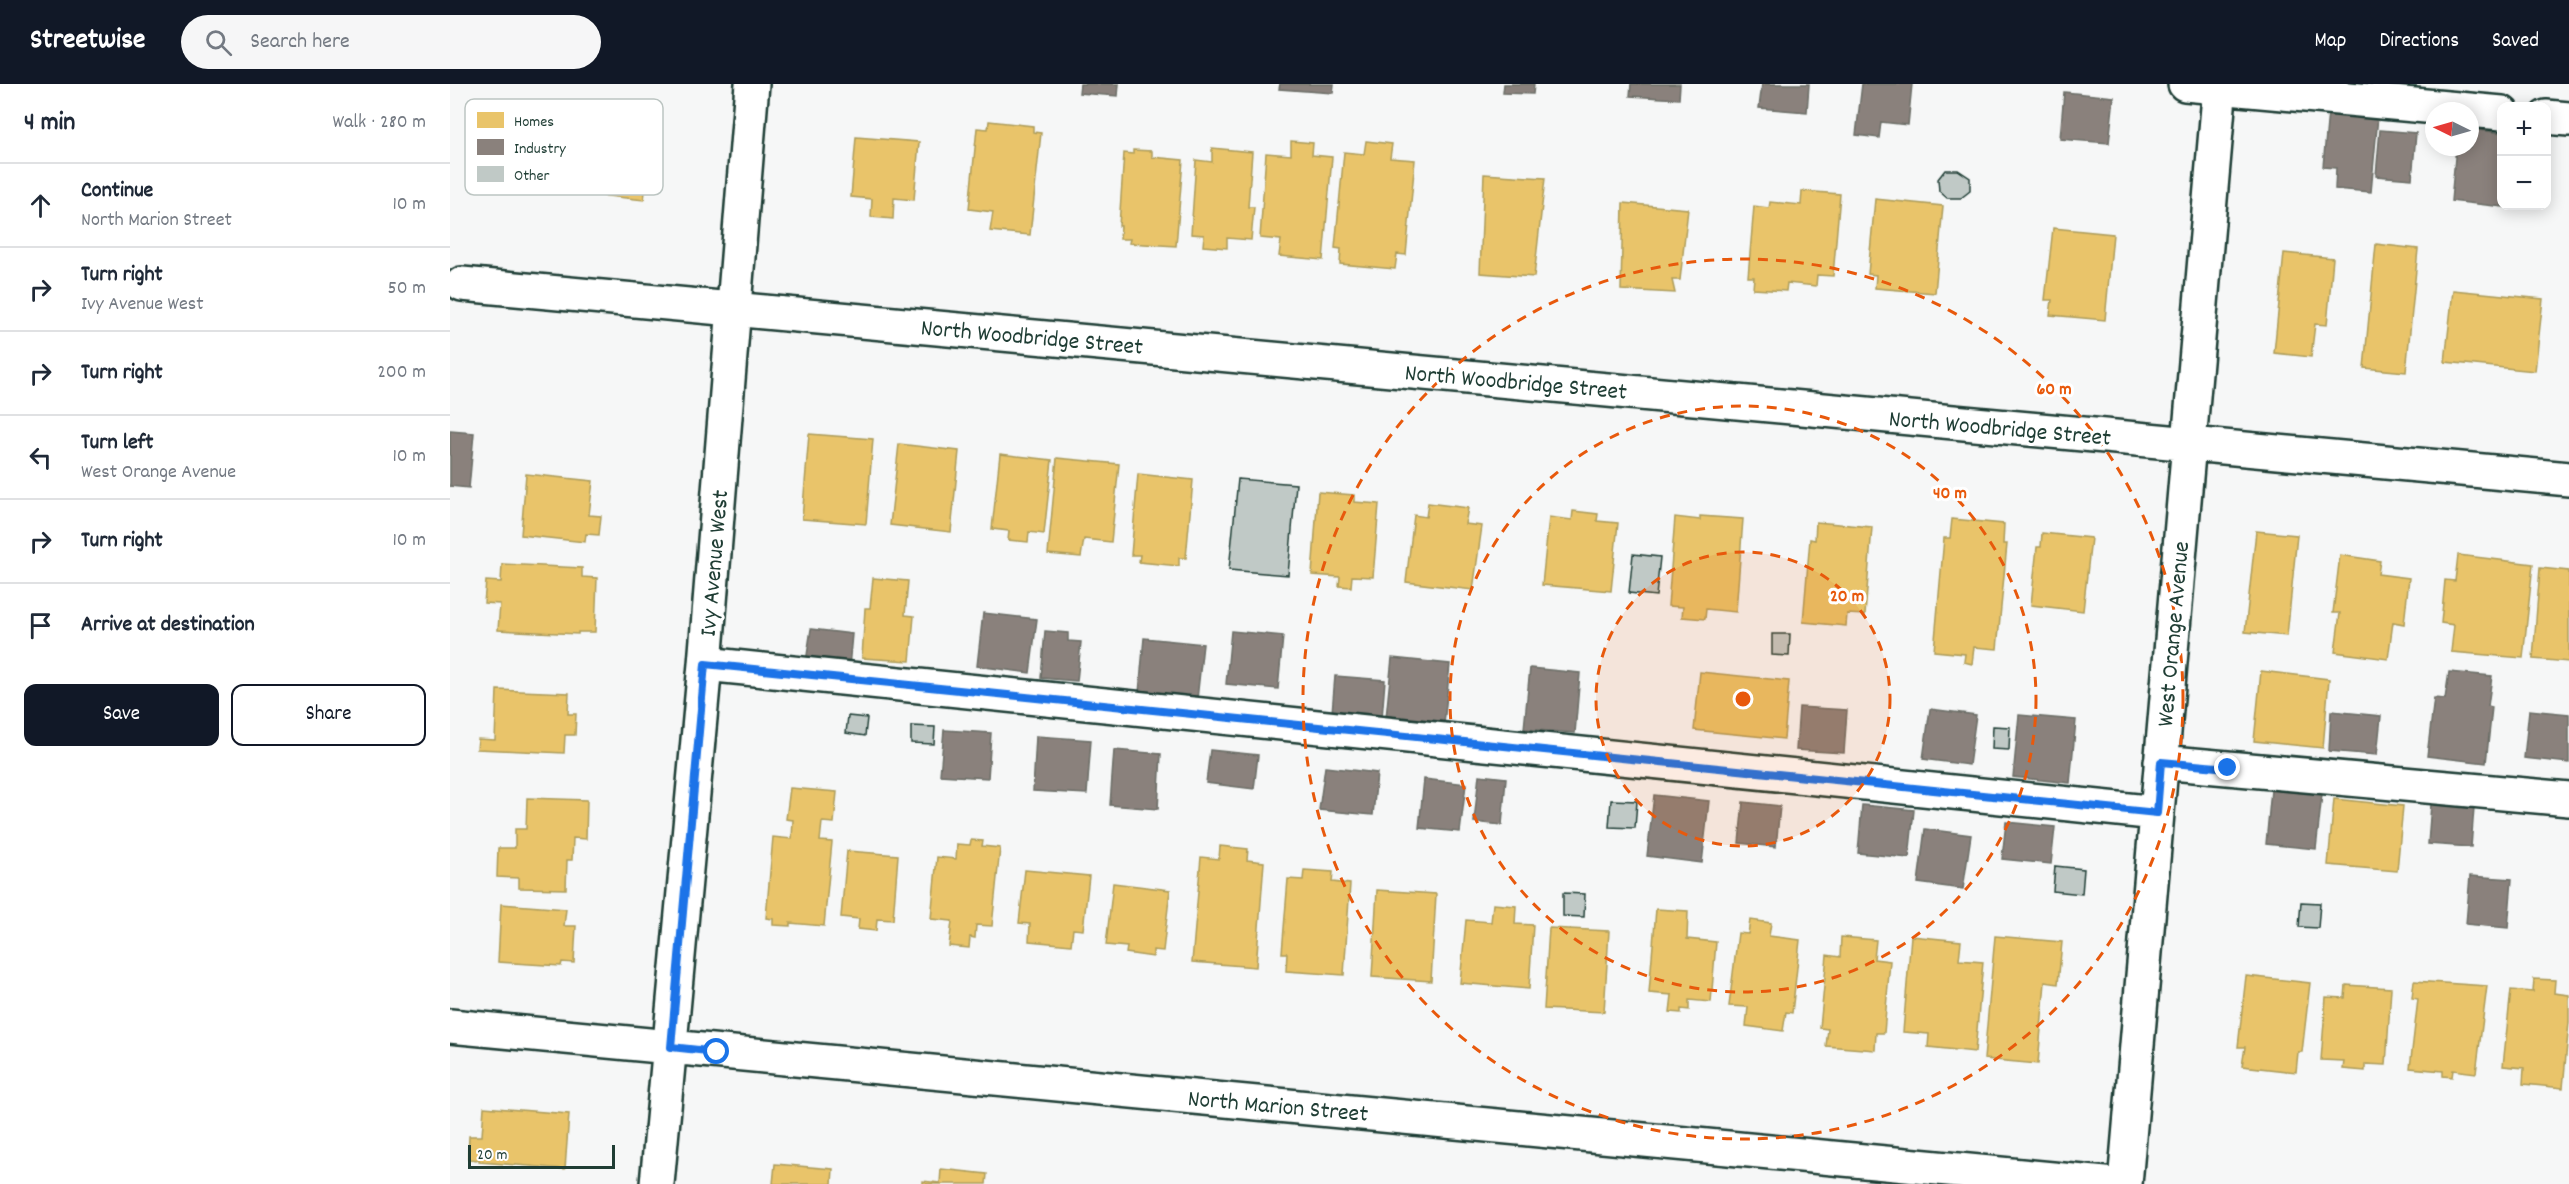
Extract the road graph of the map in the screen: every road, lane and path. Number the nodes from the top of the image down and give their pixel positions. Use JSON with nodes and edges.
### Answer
{"nodes":[{"id":1,"x":752,"y":84,"type":"edge"},
{"id":2,"x":2185,"y":84,"type":"edge"},
{"id":3,"x":2220,"y":86,"type":"edge"},
{"id":4,"x":2497,"y":113,"type":"edge"},
{"id":5,"x":2551,"y":117,"type":"edge"},
{"id":6,"x":2569,"y":119,"type":"edge"},
{"id":7,"x":462,"y":284,"type":"dead end"},
{"id":8,"x":735,"y":308,"type":"junction"},
{"id":9,"x":2189,"y":445,"type":"junction"},
{"id":10,"x":2569,"y":479,"type":"edge"},
{"id":11,"x":705,"y":664,"type":"junction"},
{"id":12,"x":2161,"y":762,"type":"junction"},
{"id":13,"x":2569,"y":799,"type":"edge"},
{"id":14,"x":2157,"y":813,"type":"junction"},
{"id":15,"x":450,"y":1026,"type":"edge"},
{"id":16,"x":671,"y":1047,"type":"junction"},
{"id":17,"x":657,"y":1184,"type":"edge"},
{"id":18,"x":2105,"y":1184,"type":"edge"},
{"id":19,"x":2125,"y":1184,"type":"edge"}],
"edges":[{"from":1,"to":8,"type":"street","name":"Ivy Avenue West"},
{"from":2,"to":3,"type":"street"},
{"from":3,"to":4,"type":"street"},
{"from":3,"to":9,"type":"street","name":"West Orange Avenue"},
{"from":5,"to":6,"type":"street"},
{"from":7,"to":8,"type":"street","name":"North Woodbridge Street"},
{"from":8,"to":9,"type":"street","name":"North Woodbridge Street"},
{"from":8,"to":11,"type":"street","name":"Ivy Avenue West"},
{"from":9,"to":10,"type":"street","name":"North Woodbridge Street"},
{"from":9,"to":12,"type":"street","name":"West Orange Avenue"},
{"from":11,"to":14,"type":"street"},
{"from":11,"to":16,"type":"street","name":"Ivy Avenue West"},
{"from":12,"to":13,"type":"street"},
{"from":12,"to":14,"type":"street","name":"West Orange Avenue"},
{"from":14,"to":19,"type":"street","name":"West Orange Avenue"},
{"from":15,"to":16,"type":"street","name":"North Marion Street"},
{"from":16,"to":17,"type":"street","name":"Ivy Avenue West"},
{"from":16,"to":18,"type":"street","name":"North Marion Street"}]}
